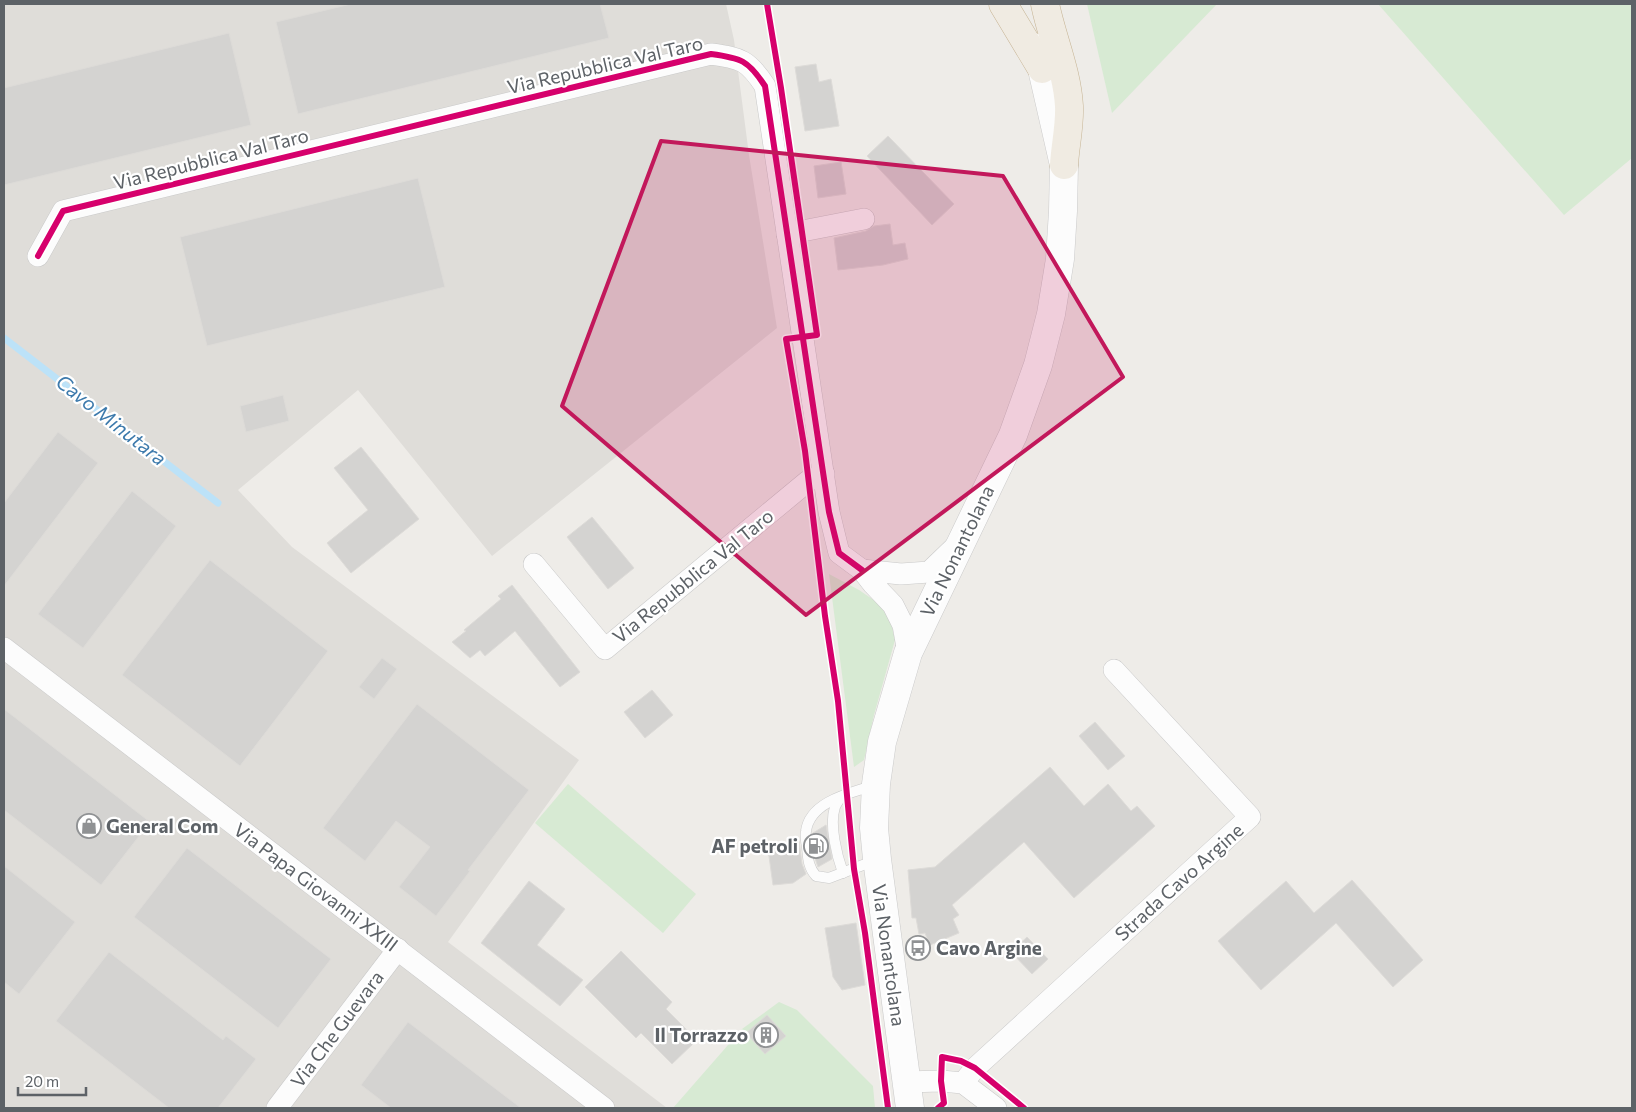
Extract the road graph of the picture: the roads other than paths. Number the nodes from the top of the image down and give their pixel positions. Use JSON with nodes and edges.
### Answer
{"nodes":[{"id":1,"x":1003,"y":4,"type":"edge"},
{"id":2,"x":1016,"y":4,"type":"edge"},
{"id":3,"x":1045,"y":4,"type":"edge"},
{"id":4,"x":1042,"y":69,"type":"junction"},
{"id":5,"x":1064,"y":165,"type":"junction"},
{"id":6,"x":864,"y":220,"type":"dead end"},
{"id":7,"x":787,"y":234,"type":"junction"},
{"id":8,"x":38,"y":256,"type":"dead end"},
{"id":9,"x":824,"y":474,"type":"junction"},
{"id":10,"x":960,"y":542,"type":"junction"},
{"id":11,"x":534,"y":564,"type":"dead end"},
{"id":12,"x":862,"y":570,"type":"junction"},
{"id":13,"x":4,"y":648,"type":"edge"},
{"id":14,"x":908,"y":653,"type":"junction"},
{"id":15,"x":1114,"y":670,"type":"dead end"},
{"id":16,"x":876,"y":784,"type":"junction"},
{"id":17,"x":841,"y":797,"type":"junction"},
{"id":18,"x":876,"y":859,"type":"junction"},
{"id":19,"x":843,"y":873,"type":"junction"},
{"id":20,"x":398,"y":949,"type":"junction"},
{"id":21,"x":963,"y":1083,"type":"junction"},
{"id":22,"x":908,"y":1095,"type":"edge"},
{"id":23,"x":277,"y":1108,"type":"edge"},
{"id":24,"x":604,"y":1108,"type":"edge"},
{"id":25,"x":996,"y":1108,"type":"edge"}],
"edges":[{"from":1,"to":4,"type":"highway"},
{"from":2,"to":4,"type":"main road","name":"Via Nonantolana"},
{"from":3,"to":5,"type":"highway"},
{"from":4,"to":5,"type":"main road","name":"Via Nonantolana"},
{"from":5,"to":10,"type":"main road","name":"Via Nonantolana"},
{"from":6,"to":7,"type":"street"},
{"from":7,"to":8,"type":"street","name":"Via Repubblica Val Taro"},
{"from":7,"to":9,"type":"street","name":"Via Repubblica Val Taro"},
{"from":9,"to":11,"type":"street","name":"Via Repubblica Val Taro"},
{"from":9,"to":12,"type":"street","name":"Via Repubblica Val Taro"},
{"from":10,"to":12,"type":"street"},
{"from":10,"to":14,"type":"main road","name":"Via Nonantolana"},
{"from":12,"to":14,"type":"street","name":"Via Repubblica Val Taro"},
{"from":13,"to":20,"type":"street","name":"Via Papa Giovanni XXIII"},
{"from":14,"to":16,"type":"main road","name":"Via Nonantolana"},
{"from":15,"to":21,"type":"street","name":"Strada Cavo Argine"},
{"from":16,"to":17,"type":"lane"},
{"from":16,"to":18,"type":"main road","name":"Via Nonantolana"},
{"from":17,"to":19,"type":"lane"},
{"from":17,"to":19,"type":"lane"},
{"from":18,"to":19,"type":"lane"},
{"from":18,"to":22,"type":"main road","name":"Via Nonantolana"},
{"from":20,"to":23,"type":"street","name":"Via Che Guevara"},
{"from":20,"to":24,"type":"street","name":"Via Papa Giovanni XXIII"},
{"from":21,"to":22,"type":"street"},
{"from":21,"to":25,"type":"street"}]}
